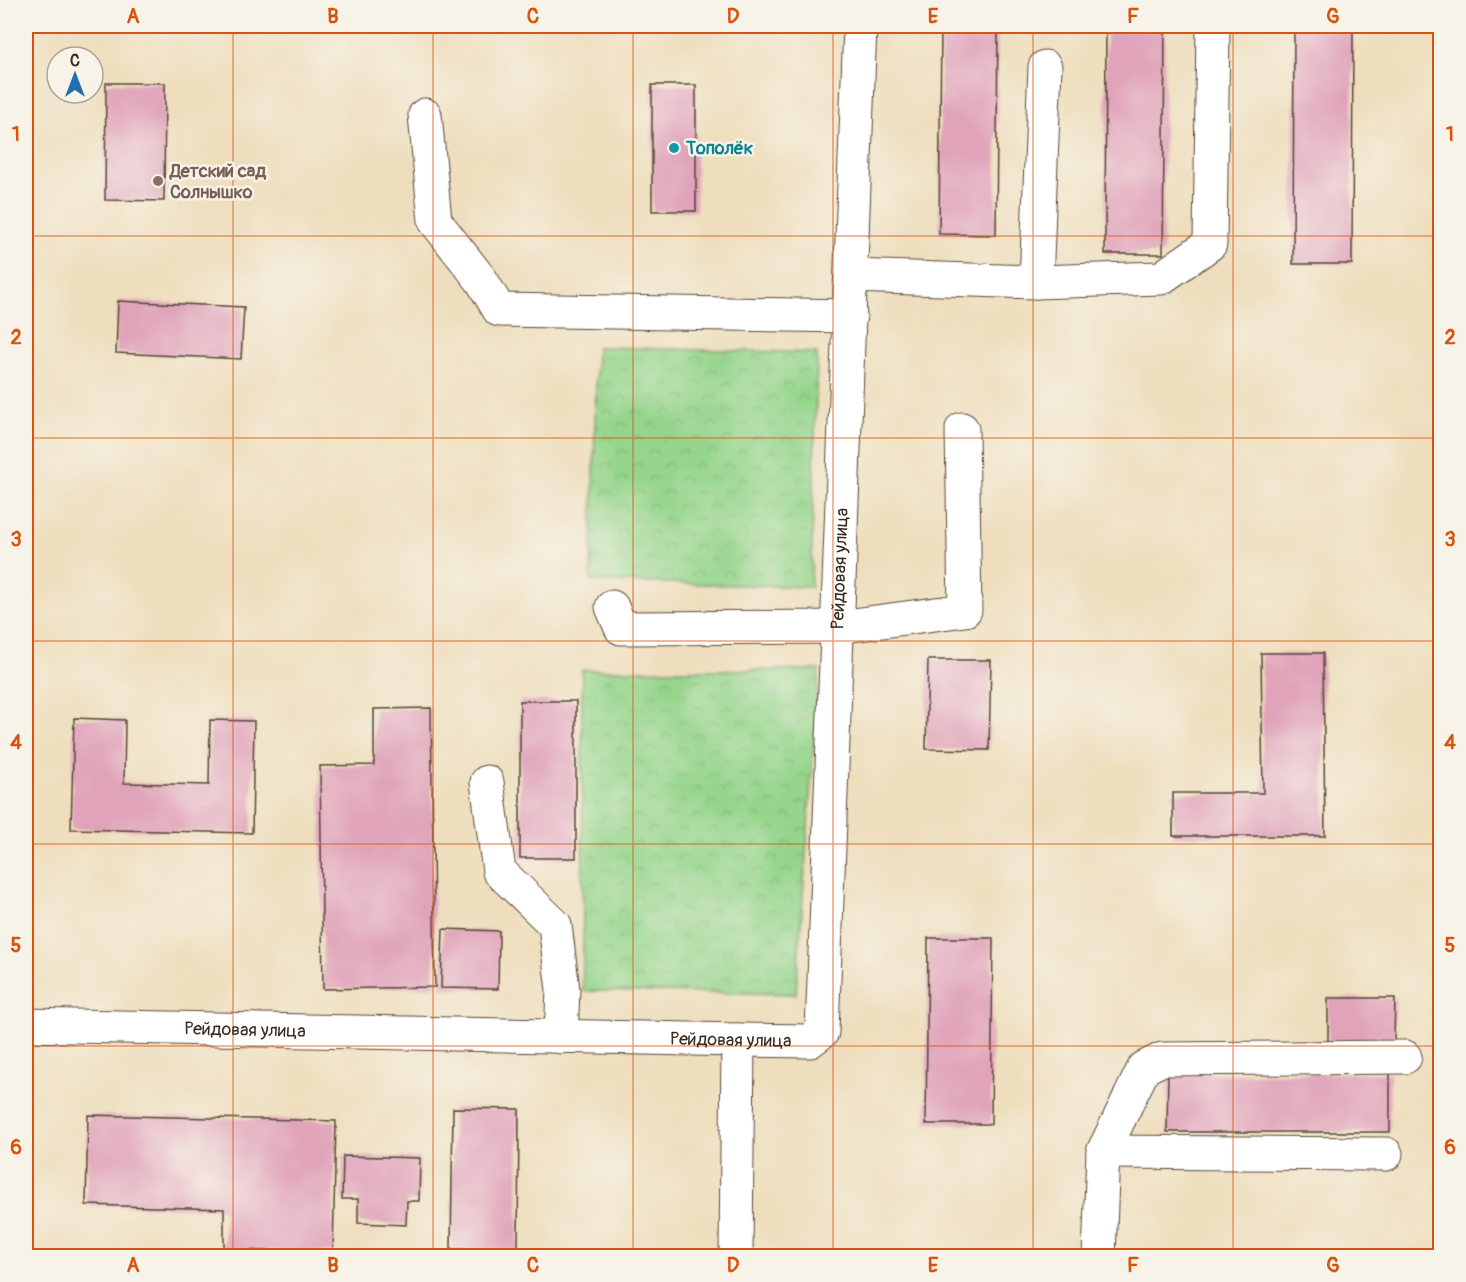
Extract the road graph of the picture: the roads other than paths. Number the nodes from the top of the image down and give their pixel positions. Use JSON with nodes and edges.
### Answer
{"nodes":[{"id":1,"x":860,"y":26,"type":"edge"},
{"id":2,"x":1213,"y":26,"type":"edge"},
{"id":3,"x":1045,"y":67,"type":"dead end"},
{"id":4,"x":425,"y":115,"type":"dead end"},
{"id":5,"x":851,"y":276,"type":"junction"},
{"id":6,"x":1036,"y":282,"type":"junction"},
{"id":7,"x":850,"y":316,"type":"junction"},
{"id":8,"x":962,"y":429,"type":"dead end"},
{"id":9,"x":612,"y":607,"type":"dead end"},
{"id":10,"x":838,"y":627,"type":"junction"},
{"id":11,"x":487,"y":782,"type":"dead end"},
{"id":12,"x":26,"y":1025,"type":"edge"},
{"id":13,"x":561,"y":1037,"type":"junction"},
{"id":14,"x":738,"y":1040,"type":"junction"},
{"id":15,"x":1405,"y":1058,"type":"dead end"},
{"id":16,"x":1103,"y":1152,"type":"junction"},
{"id":17,"x":1386,"y":1154,"type":"dead end"},
{"id":18,"x":736,"y":1257,"type":"edge"},
{"id":19,"x":1099,"y":1257,"type":"edge"}],
"edges":[{"from":1,"to":5,"type":"street","name":"Рейдовая улица"},
{"from":2,"to":6,"type":"street"},
{"from":3,"to":6,"type":"street"},
{"from":4,"to":7,"type":"street"},
{"from":5,"to":6,"type":"street"},
{"from":5,"to":7,"type":"street","name":"Рейдовая улица"},
{"from":7,"to":10,"type":"street","name":"Рейдовая улица"},
{"from":8,"to":10,"type":"street"},
{"from":9,"to":10,"type":"street"},
{"from":10,"to":14,"type":"street","name":"Рейдовая улица"},
{"from":11,"to":13,"type":"street"},
{"from":12,"to":13,"type":"street","name":"Рейдовая улица"},
{"from":13,"to":14,"type":"street","name":"Рейдовая улица"},
{"from":14,"to":18,"type":"street"},
{"from":15,"to":16,"type":"street"},
{"from":16,"to":17,"type":"street"},
{"from":16,"to":19,"type":"street"}]}
